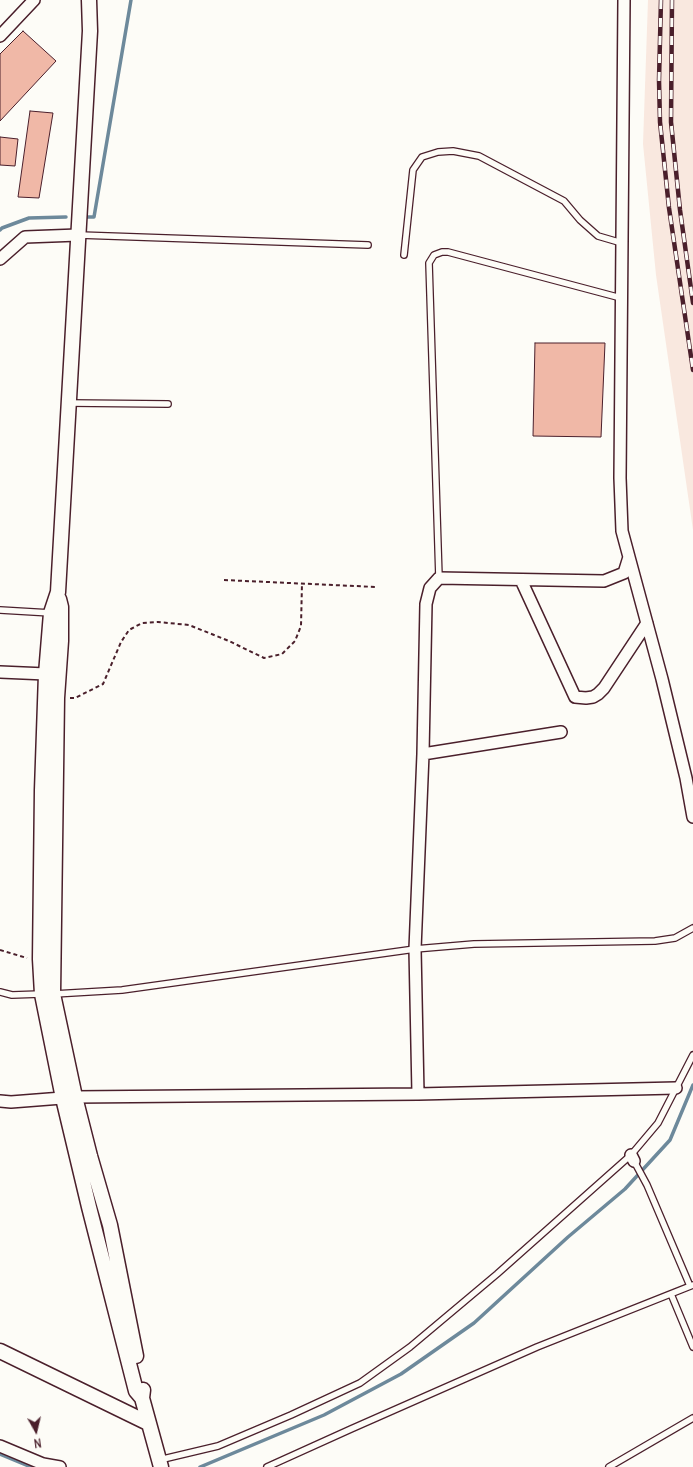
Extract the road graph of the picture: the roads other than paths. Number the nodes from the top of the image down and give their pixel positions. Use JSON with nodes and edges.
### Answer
{"nodes":[{"id":1,"x":34,"y":0,"type":"edge"},
{"id":2,"x":89,"y":0,"type":"edge"},
{"id":3,"x":624,"y":0,"type":"edge"},
{"id":4,"x":0,"y":36,"type":"edge"},
{"id":5,"x":78,"y":235,"type":"junction"},
{"id":6,"x":622,"y":243,"type":"junction"},
{"id":7,"x":368,"y":245,"type":"dead end"},
{"id":8,"x":404,"y":255,"type":"dead end"},
{"id":9,"x":0,"y":259,"type":"edge"},
{"id":10,"x":621,"y":298,"type":"junction"},
{"id":11,"x":69,"y":402,"type":"junction"},
{"id":12,"x":168,"y":404,"type":"dead end"},
{"id":13,"x":630,"y":556,"type":"junction"},
{"id":14,"x":440,"y":578,"type":"junction"},
{"id":15,"x":521,"y":580,"type":"junction"},
{"id":16,"x":58,"y":592,"type":"junction"},
{"id":17,"x":0,"y":610,"type":"edge"},
{"id":18,"x":52,"y":613,"type":"junction"},
{"id":19,"x":647,"y":623,"type":"junction"},
{"id":20,"x":0,"y":672,"type":"edge"},
{"id":21,"x":46,"y":674,"type":"junction"},
{"id":22,"x":561,"y":732,"type":"dead end"},
{"id":23,"x":423,"y":754,"type":"junction"},
{"id":24,"x":693,"y":817,"type":"edge"},
{"id":25,"x":693,"y":928,"type":"edge"},
{"id":26,"x":415,"y":949,"type":"junction"},
{"id":27,"x":0,"y":992,"type":"edge"},
{"id":28,"x":48,"y":994,"type":"junction"},
{"id":29,"x":693,"y":1055,"type":"edge"},
{"id":30,"x":676,"y":1088,"type":"junction"},
{"id":31,"x":418,"y":1094,"type":"junction"},
{"id":32,"x":69,"y":1098,"type":"junction"},
{"id":33,"x":0,"y":1101,"type":"edge"},
{"id":34,"x":632,"y":1158,"type":"junction"},
{"id":35,"x":691,"y":1285,"type":"edge"},
{"id":36,"x":671,"y":1294,"type":"junction"},
{"id":37,"x":693,"y":1346,"type":"edge"},
{"id":38,"x":0,"y":1351,"type":"edge"},
{"id":39,"x":693,"y":1418,"type":"edge"},
{"id":40,"x":148,"y":1423,"type":"junction"},
{"id":41,"x":0,"y":1446,"type":"edge"},
{"id":42,"x":158,"y":1464,"type":"edge"},
{"id":43,"x":60,"y":1467,"type":"edge"},
{"id":44,"x":267,"y":1467,"type":"edge"},
{"id":45,"x":609,"y":1467,"type":"edge"}],
"edges":[{"from":1,"to":4,"type":"street"},
{"from":2,"to":5,"type":"street"},
{"from":3,"to":6,"type":"street"},
{"from":5,"to":7,"type":"lane"},
{"from":5,"to":9,"type":"street"},
{"from":5,"to":11,"type":"street"},
{"from":6,"to":8,"type":"lane"},
{"from":6,"to":10,"type":"street"},
{"from":10,"to":13,"type":"street"},
{"from":10,"to":14,"type":"lane"},
{"from":11,"to":12,"type":"lane"},
{"from":11,"to":16,"type":"street"},
{"from":13,"to":15,"type":"street"},
{"from":13,"to":19,"type":"street"},
{"from":14,"to":15,"type":"street"},
{"from":14,"to":23,"type":"street"},
{"from":15,"to":19,"type":"street"},
{"from":16,"to":18,"type":"street"},
{"from":16,"to":28,"type":"street"},
{"from":17,"to":18,"type":"lane"},
{"from":18,"to":21,"type":"street"},
{"from":19,"to":24,"type":"street"},
{"from":20,"to":21,"type":"street"},
{"from":21,"to":28,"type":"street"},
{"from":22,"to":23,"type":"street"},
{"from":23,"to":26,"type":"street"},
{"from":25,"to":26,"type":"lane"},
{"from":26,"to":28,"type":"lane"},
{"from":26,"to":31,"type":"street"},
{"from":27,"to":28,"type":"lane"},
{"from":28,"to":32,"type":"street"},
{"from":29,"to":30,"type":"lane"},
{"from":30,"to":31,"type":"street"},
{"from":30,"to":34,"type":"lane"},
{"from":31,"to":32,"type":"street"},
{"from":32,"to":33,"type":"street"},
{"from":32,"to":40,"type":"street"},
{"from":34,"to":35,"type":"lane"},
{"from":34,"to":42,"type":"lane"},
{"from":35,"to":36,"type":"lane"},
{"from":36,"to":37,"type":"lane"},
{"from":36,"to":44,"type":"lane"},
{"from":38,"to":40,"type":"street"},
{"from":39,"to":45,"type":"lane"},
{"from":40,"to":42,"type":"street"},
{"from":41,"to":43,"type":"street"}]}
